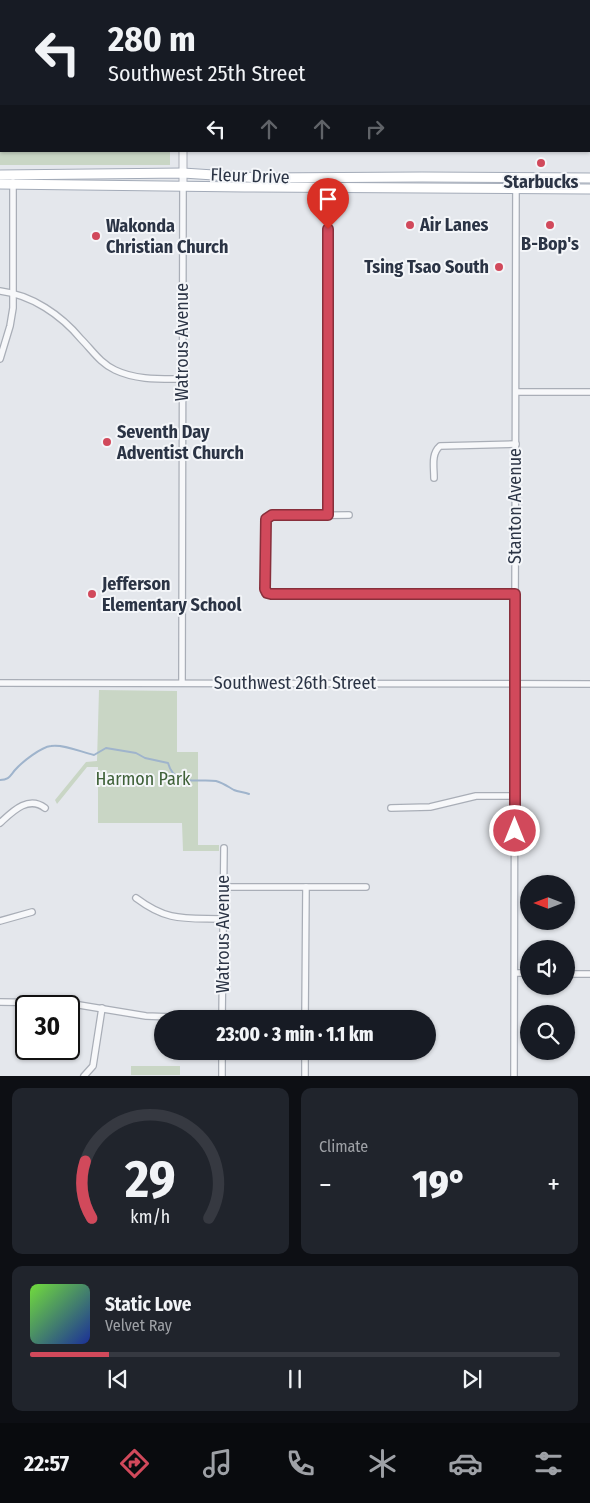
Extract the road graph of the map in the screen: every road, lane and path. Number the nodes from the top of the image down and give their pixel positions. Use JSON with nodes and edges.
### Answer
{"nodes":[{"id":1,"x":182,"y":152,"type":"edge"},
{"id":2,"x":182,"y":173,"type":"junction"},
{"id":3,"x":0,"y":175,"type":"edge"},
{"id":4,"x":328,"y":177,"type":"junction"},
{"id":5,"x":516,"y":177,"type":"junction"},
{"id":6,"x":590,"y":178,"type":"edge"},
{"id":7,"x":13,"y":180,"type":"junction"},
{"id":8,"x":0,"y":184,"type":"edge"},
{"id":9,"x":183,"y":187,"type":"junction"},
{"id":10,"x":328,"y":188,"type":"junction"},
{"id":11,"x":516,"y":189,"type":"junction"},
{"id":12,"x":590,"y":189,"type":"edge"},
{"id":13,"x":0,"y":292,"type":"edge"},
{"id":14,"x":13,"y":294,"type":"junction"},
{"id":15,"x":0,"y":359,"type":"edge"},
{"id":16,"x":182,"y":379,"type":"junction"},
{"id":17,"x":516,"y":392,"type":"junction"},
{"id":18,"x":590,"y":392,"type":"edge"},
{"id":19,"x":516,"y":444,"type":"junction"},
{"id":20,"x":434,"y":478,"type":"dead end"},
{"id":21,"x":328,"y":515,"type":"junction"},
{"id":22,"x":349,"y":515,"type":"dead end"},
{"id":23,"x":515,"y":594,"type":"junction"},
{"id":24,"x":182,"y":682,"type":"junction"},
{"id":25,"x":0,"y":683,"type":"edge"},
{"id":26,"x":516,"y":684,"type":"junction"},
{"id":27,"x":590,"y":684,"type":"edge"},
{"id":28,"x":515,"y":796,"type":"junction"},
{"id":29,"x":45,"y":808,"type":"dead end"},
{"id":30,"x":391,"y":808,"type":"dead end"},
{"id":31,"x":0,"y":823,"type":"edge"},
{"id":32,"x":224,"y":848,"type":"dead end"},
{"id":33,"x":223,"y":887,"type":"junction"},
{"id":34,"x":306,"y":887,"type":"junction"},
{"id":35,"x":366,"y":887,"type":"dead end"},
{"id":36,"x":136,"y":898,"type":"dead end"},
{"id":37,"x":32,"y":912,"type":"dead end"},
{"id":38,"x":223,"y":919,"type":"junction"},
{"id":39,"x":0,"y":922,"type":"edge"},
{"id":40,"x":515,"y":973,"type":"junction"},
{"id":41,"x":520,"y":973,"type":"edge"},
{"id":42,"x":575,"y":974,"type":"edge"},
{"id":43,"x":590,"y":974,"type":"edge"},
{"id":44,"x":0,"y":1002,"type":"edge"},
{"id":45,"x":102,"y":1008,"type":"junction"},
{"id":46,"x":222,"y":1010,"type":"edge"},
{"id":47,"x":305,"y":1010,"type":"edge"},
{"id":48,"x":154,"y":1016,"type":"edge"},
{"id":49,"x":222,"y":1060,"type":"edge"},
{"id":50,"x":305,"y":1060,"type":"edge"},
{"id":51,"x":84,"y":1076,"type":"edge"},
{"id":52,"x":222,"y":1076,"type":"edge"},
{"id":53,"x":305,"y":1076,"type":"edge"},
{"id":54,"x":514,"y":1076,"type":"edge"}],
"edges":[{"from":1,"to":2,"type":"street","name":"Watrous Avenue"},
{"from":2,"to":4,"type":"main road","name":"Fleur Drive"},
{"from":2,"to":7,"type":"main road","name":"Fleur Drive"},
{"from":2,"to":9,"type":"street","name":"Watrous Avenue"},
{"from":3,"to":7,"type":"main road","name":"Fleur Drive"},
{"from":4,"to":5,"type":"main road","name":"Fleur Drive"},
{"from":4,"to":10,"type":"street"},
{"from":5,"to":6,"type":"main road","name":"Fleur Drive"},
{"from":5,"to":11,"type":"street","name":"Stanton Avenue"},
{"from":7,"to":8,"type":"main road","name":"Fleur Drive"},
{"from":7,"to":9,"type":"main road","name":"Fleur Drive"},
{"from":7,"to":14,"type":"street"},
{"from":9,"to":10,"type":"main road","name":"Fleur Drive"},
{"from":9,"to":16,"type":"street","name":"Watrous Avenue"},
{"from":10,"to":11,"type":"main road","name":"Fleur Drive"},
{"from":10,"to":21,"type":"street"},
{"from":11,"to":12,"type":"main road","name":"Fleur Drive"},
{"from":11,"to":17,"type":"street","name":"Stanton Avenue"},
{"from":13,"to":14,"type":"street"},
{"from":14,"to":15,"type":"street"},
{"from":14,"to":16,"type":"street"},
{"from":16,"to":24,"type":"street","name":"Watrous Avenue"},
{"from":17,"to":18,"type":"street"},
{"from":17,"to":19,"type":"street","name":"Stanton Avenue"},
{"from":19,"to":20,"type":"street"},
{"from":19,"to":23,"type":"street","name":"Stanton Avenue"},
{"from":21,"to":22,"type":"street"},
{"from":21,"to":23,"type":"street"},
{"from":23,"to":26,"type":"street","name":"Stanton Avenue"},
{"from":24,"to":25,"type":"street","name":"Southwest 26th Street"},
{"from":24,"to":26,"type":"street","name":"Southwest 26th Street"},
{"from":26,"to":27,"type":"street","name":"Southwest 26th Street"},
{"from":26,"to":28,"type":"street","name":"Stanton Avenue"},
{"from":28,"to":30,"type":"street"},
{"from":28,"to":40,"type":"street","name":"Stanton Avenue"},
{"from":29,"to":31,"type":"street"},
{"from":32,"to":33,"type":"street","name":"Watrous Avenue"},
{"from":33,"to":34,"type":"street"},
{"from":33,"to":38,"type":"street","name":"Watrous Avenue"},
{"from":34,"to":35,"type":"street"},
{"from":34,"to":47,"type":"street"},
{"from":36,"to":38,"type":"street"},
{"from":37,"to":39,"type":"street"},
{"from":38,"to":46,"type":"street","name":"Watrous Avenue"},
{"from":40,"to":41,"type":"street"},
{"from":40,"to":54,"type":"street","name":"Stanton Avenue"},
{"from":42,"to":43,"type":"street"},
{"from":44,"to":45,"type":"street"},
{"from":45,"to":48,"type":"street"},
{"from":45,"to":51,"type":"street"},
{"from":49,"to":52,"type":"street"},
{"from":50,"to":53,"type":"street"}]}
